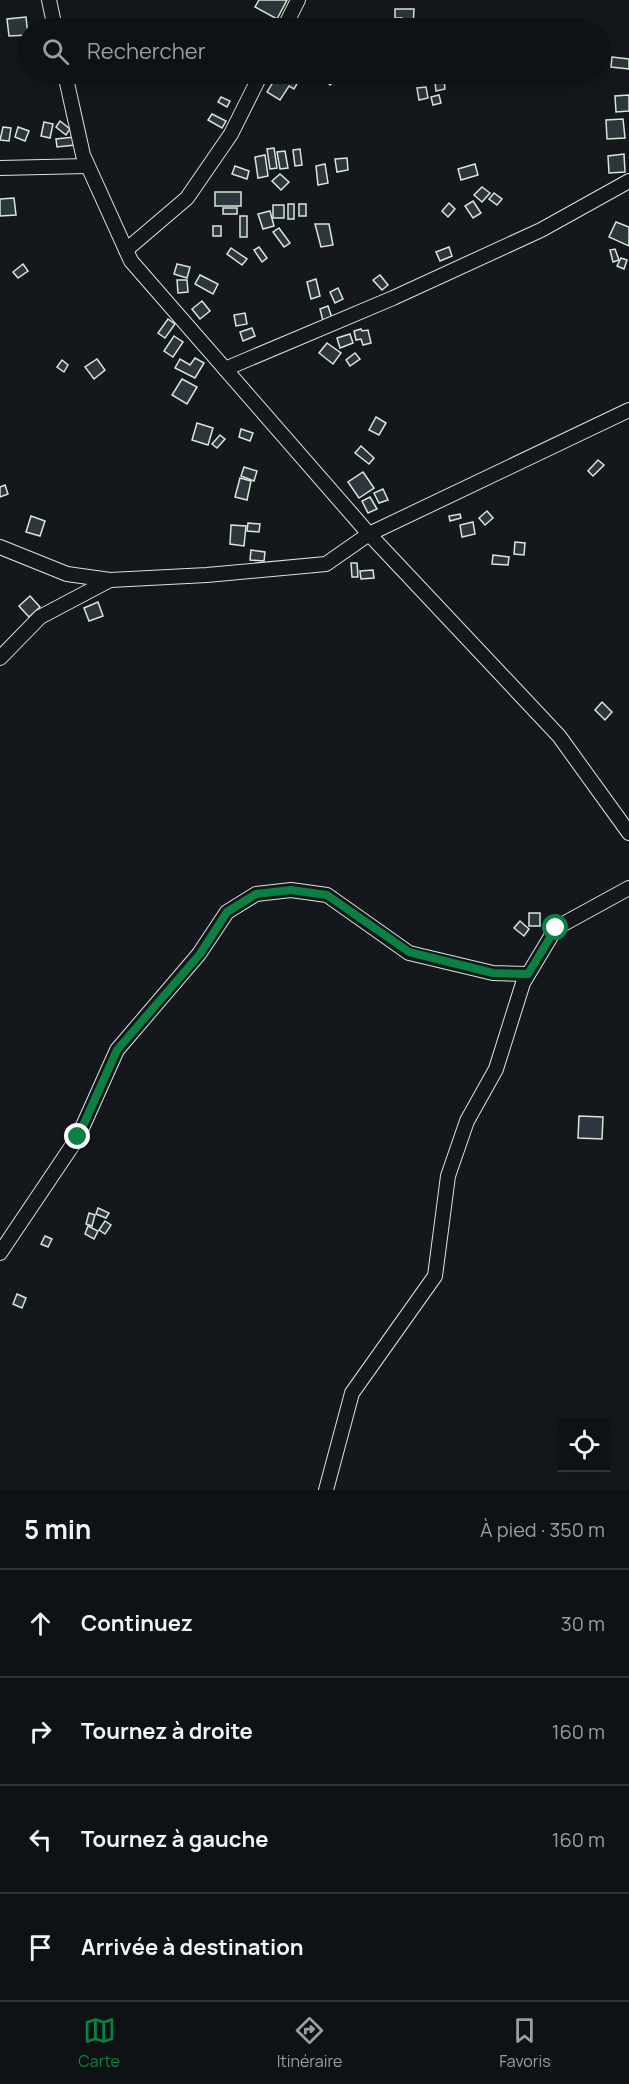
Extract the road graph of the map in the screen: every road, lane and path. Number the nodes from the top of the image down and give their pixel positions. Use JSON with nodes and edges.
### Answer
{"nodes":[{"id":1,"x":49,"y":0,"type":"edge"},
{"id":2,"x":298,"y":0,"type":"edge"},
{"id":3,"x":53,"y":18,"type":"edge"},
{"id":4,"x":289,"y":18,"type":"edge"},
{"id":5,"x":67,"y":84,"type":"edge"},
{"id":6,"x":256,"y":84,"type":"edge"},
{"id":7,"x":87,"y":166,"type":"junction"},
{"id":8,"x":0,"y":168,"type":"edge"},
{"id":9,"x":629,"y":181,"type":"edge"},
{"id":10,"x":126,"y":250,"type":"junction"},
{"id":11,"x":225,"y":369,"type":"junction"},
{"id":12,"x":629,"y":410,"type":"edge"},
{"id":13,"x":369,"y":534,"type":"junction"},
{"id":14,"x":0,"y":547,"type":"edge"},
{"id":15,"x":110,"y":580,"type":"junction"},
{"id":16,"x":0,"y":658,"type":"edge"},
{"id":17,"x":629,"y":833,"type":"edge"},
{"id":18,"x":629,"y":888,"type":"edge"},
{"id":19,"x":528,"y":974,"type":"junction"},
{"id":20,"x":0,"y":1253,"type":"edge"},
{"id":21,"x":326,"y":1490,"type":"edge"}],
"edges":[{"from":1,"to":3,"type":"street"},
{"from":2,"to":4,"type":"street"},
{"from":5,"to":7,"type":"street"},
{"from":6,"to":10,"type":"street"},
{"from":7,"to":8,"type":"street"},
{"from":7,"to":10,"type":"street"},
{"from":9,"to":11,"type":"street"},
{"from":10,"to":11,"type":"street"},
{"from":11,"to":13,"type":"street"},
{"from":12,"to":13,"type":"street"},
{"from":13,"to":15,"type":"street"},
{"from":13,"to":17,"type":"street"},
{"from":14,"to":15,"type":"street"},
{"from":15,"to":16,"type":"street"},
{"from":18,"to":19,"type":"street"},
{"from":19,"to":20,"type":"street"},
{"from":19,"to":21,"type":"street"}]}
